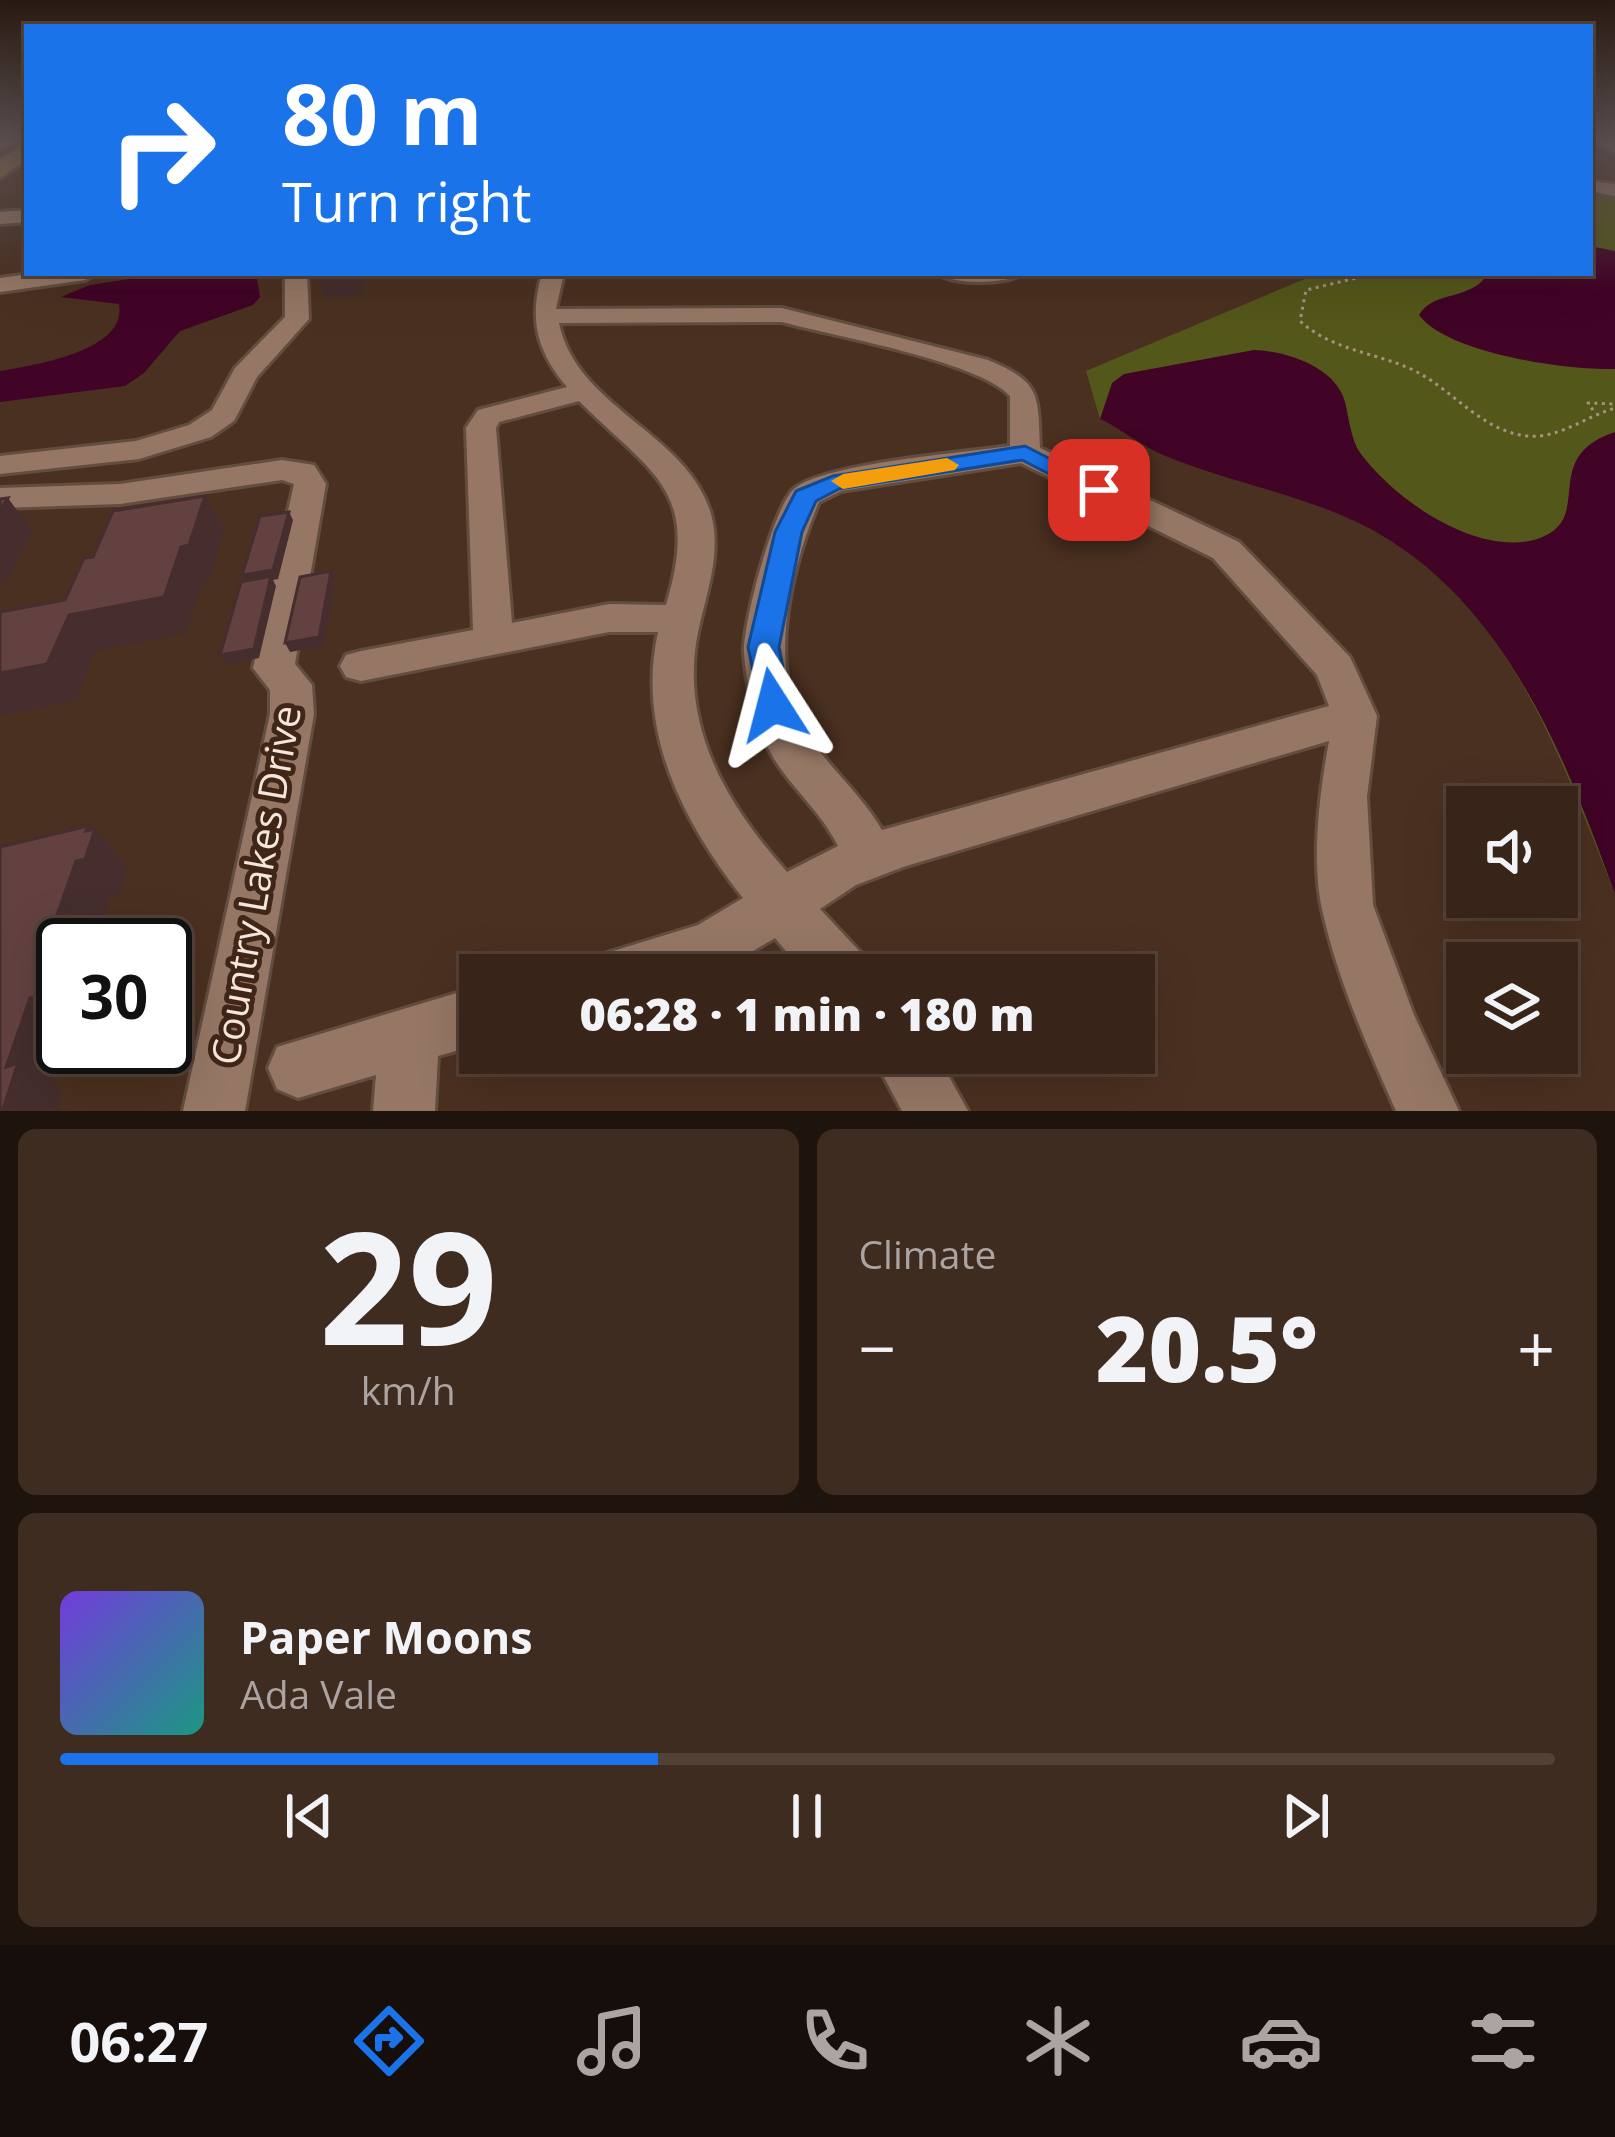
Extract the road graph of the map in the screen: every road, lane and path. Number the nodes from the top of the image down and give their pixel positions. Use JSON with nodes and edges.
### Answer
{"nodes":[{"id":1,"x":64,"y":276,"type":"edge"},
{"id":2,"x":296,"y":276,"type":"edge"},
{"id":3,"x":552,"y":276,"type":"edge"},
{"id":4,"x":1364,"y":276,"type":"edge"},
{"id":5,"x":0,"y":285,"type":"edge"},
{"id":6,"x":547,"y":316,"type":"junction"},
{"id":7,"x":584,"y":391,"type":"junction"},
{"id":8,"x":1615,"y":406,"type":"edge"},
{"id":9,"x":1594,"y":412,"type":"junction"},
{"id":10,"x":1025,"y":453,"type":"junction"},
{"id":11,"x":0,"y":465,"type":"edge"},
{"id":12,"x":0,"y":498,"type":"edge"},
{"id":13,"x":680,"y":619,"type":"junction"},
{"id":14,"x":493,"y":640,"type":"junction"},
{"id":15,"x":361,"y":666,"type":"dead end"},
{"id":16,"x":1355,"y":716,"type":"junction"},
{"id":17,"x":870,"y":857,"type":"junction"},
{"id":18,"x":781,"y":904,"type":"junction"},
{"id":19,"x":693,"y":954,"type":"edge"},
{"id":20,"x":824,"y":954,"type":"edge"},
{"id":21,"x":459,"y":1021,"type":"edge"},
{"id":22,"x":410,"y":1035,"type":"junction"},
{"id":23,"x":298,"y":1068,"type":"dead end"},
{"id":24,"x":914,"y":1074,"type":"edge"},
{"id":25,"x":214,"y":1111,"type":"edge"},
{"id":26,"x":404,"y":1111,"type":"edge"},
{"id":27,"x":937,"y":1111,"type":"edge"},
{"id":28,"x":1428,"y":1111,"type":"edge"}],
"edges":[{"from":1,"to":5,"type":"street"},
{"from":2,"to":11,"type":"street"},
{"from":3,"to":6,"type":"street"},
{"from":4,"to":9,"type":"path"},
{"from":6,"to":7,"type":"street"},
{"from":6,"to":10,"type":"street"},
{"from":7,"to":13,"type":"street"},
{"from":7,"to":14,"type":"street"},
{"from":8,"to":9,"type":"path"},
{"from":8,"to":9,"type":"path"},
{"from":10,"to":16,"type":"street"},
{"from":10,"to":17,"type":"street"},
{"from":12,"to":25,"type":"street","name":"Country Lakes Drive"},
{"from":13,"to":14,"type":"street"},
{"from":13,"to":18,"type":"street"},
{"from":14,"to":15,"type":"street"},
{"from":16,"to":17,"type":"street"},
{"from":16,"to":28,"type":"street"},
{"from":17,"to":18,"type":"street"},
{"from":18,"to":19,"type":"street"},
{"from":18,"to":20,"type":"street"},
{"from":21,"to":22,"type":"street"},
{"from":22,"to":23,"type":"street"},
{"from":22,"to":26,"type":"street"},
{"from":24,"to":27,"type":"street"}]}
